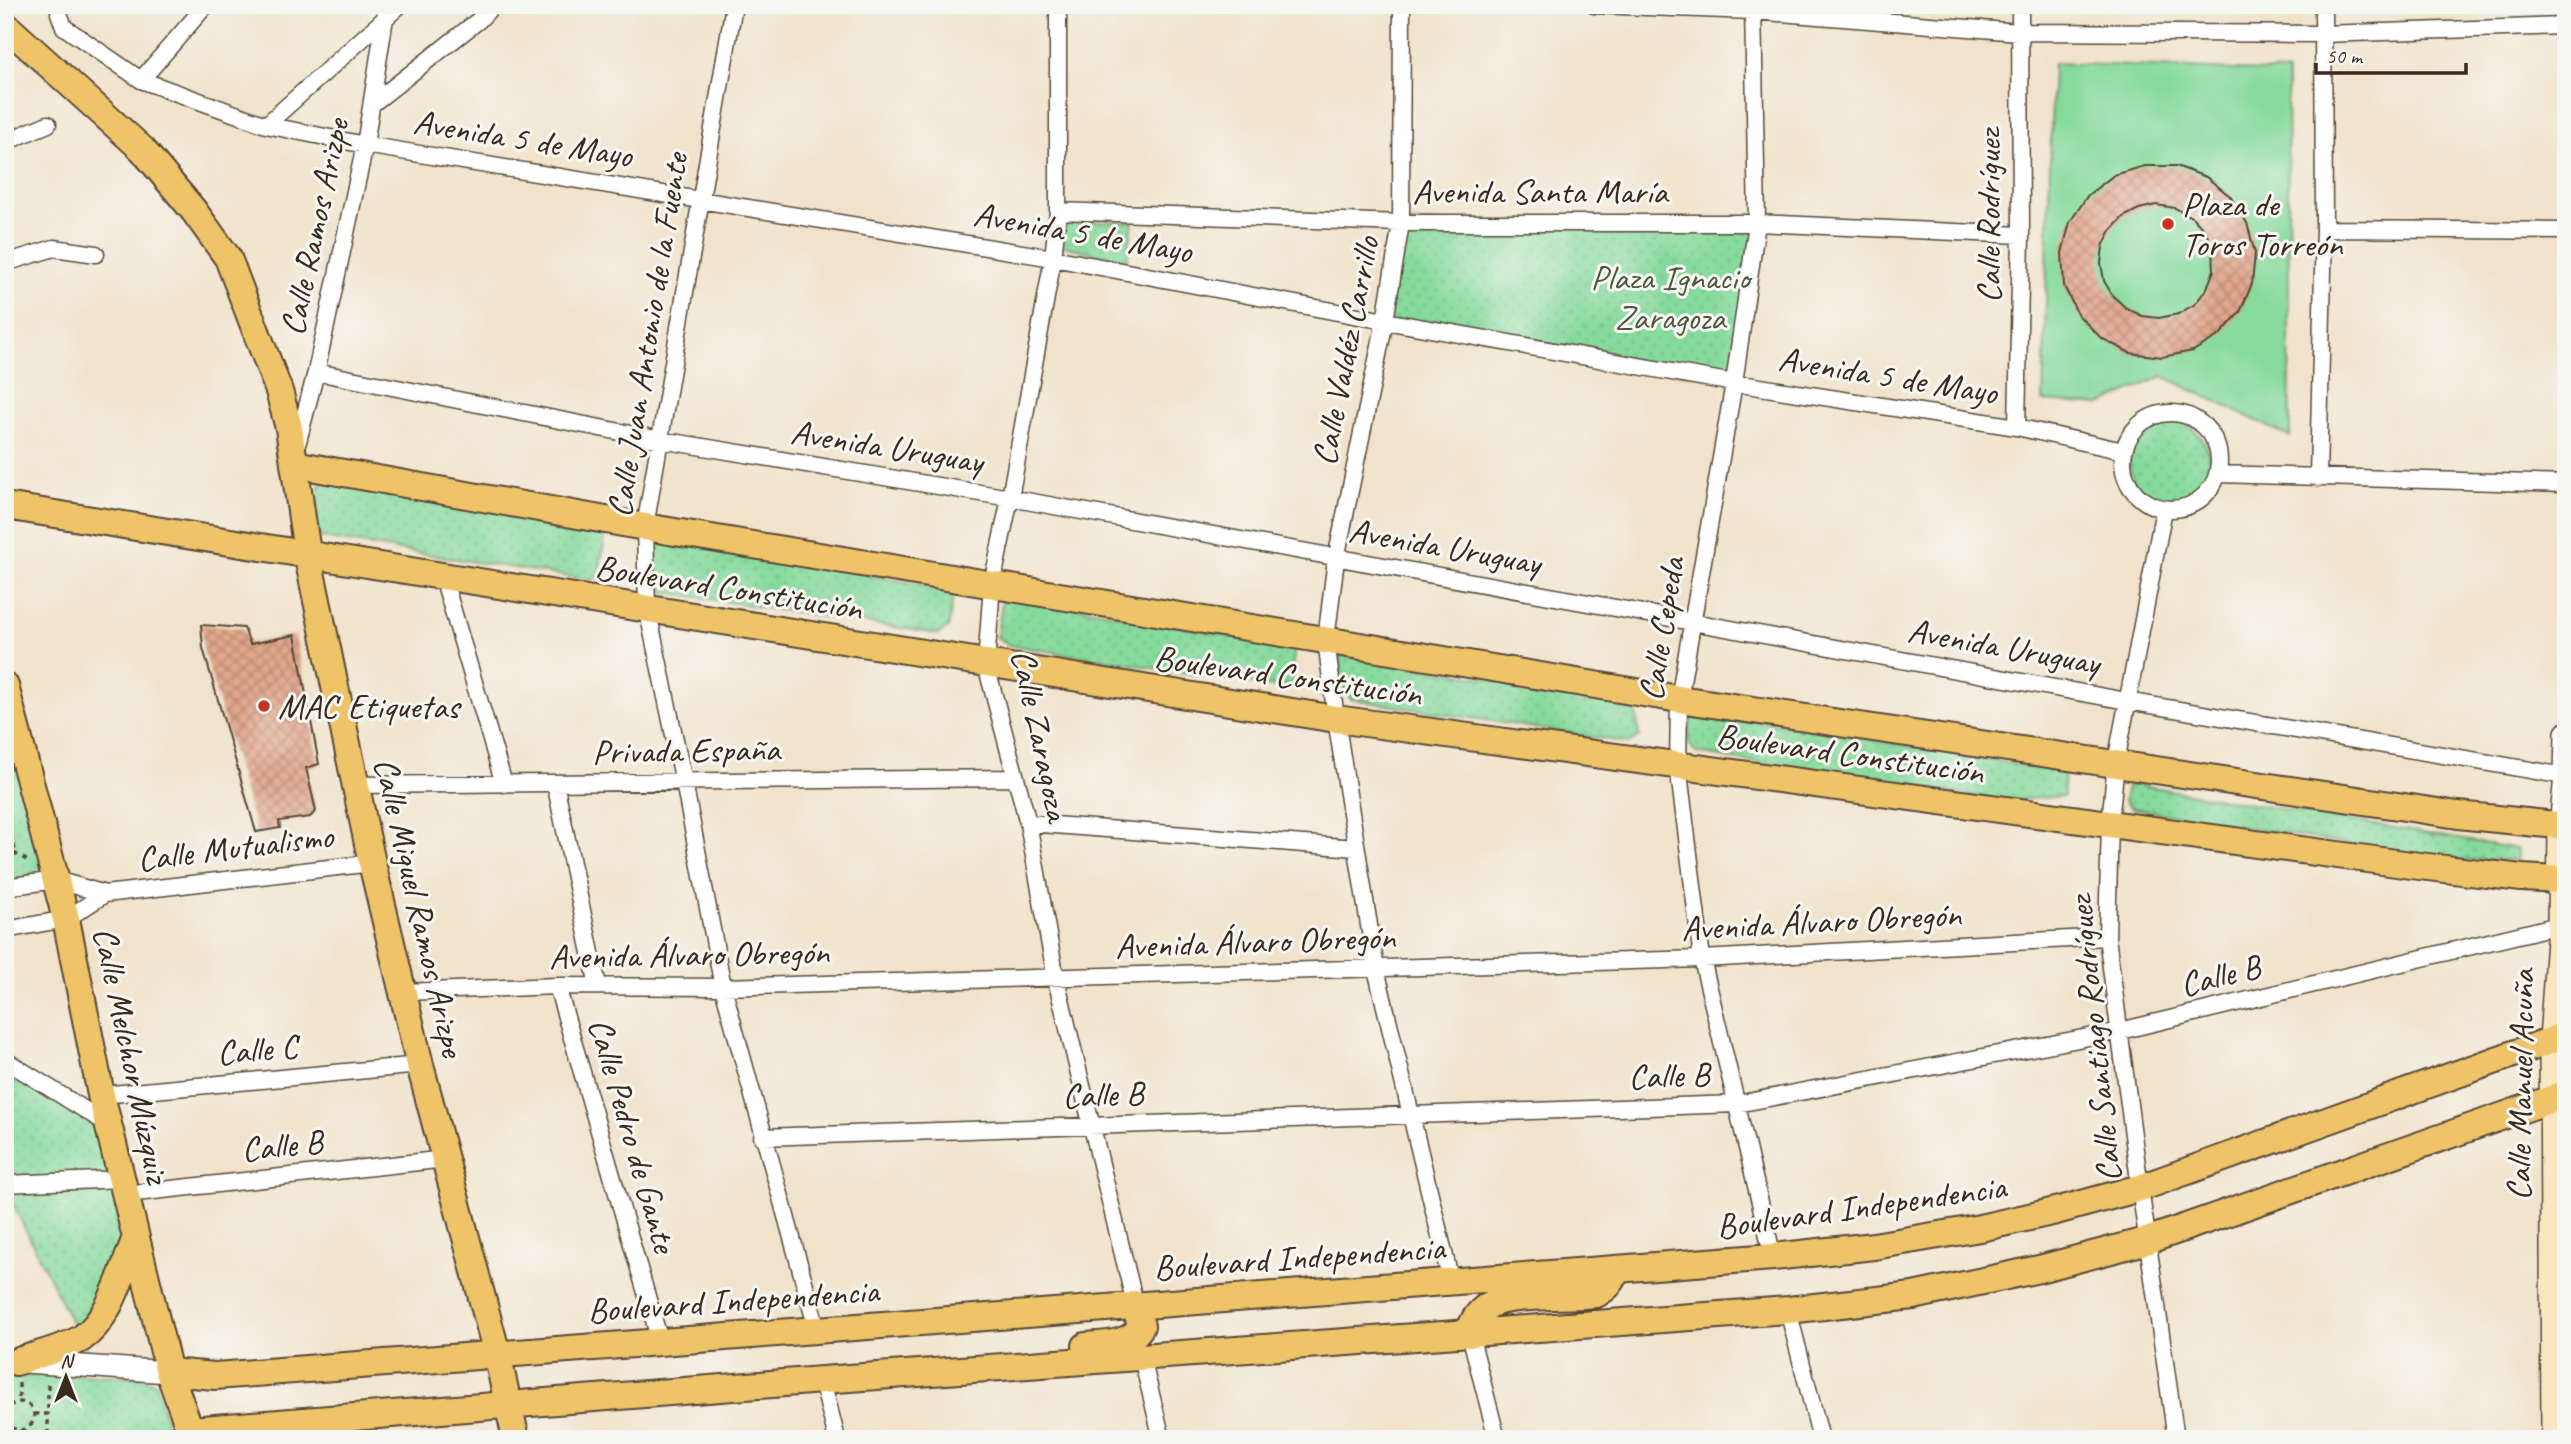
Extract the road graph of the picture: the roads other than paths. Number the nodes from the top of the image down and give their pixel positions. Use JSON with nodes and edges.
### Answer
{"nodes":[{"id":1,"x":206,"y":5,"type":"edge"},
{"id":2,"x":401,"y":5,"type":"edge"},
{"id":3,"x":493,"y":5,"type":"edge"},
{"id":4,"x":734,"y":5,"type":"edge"},
{"id":5,"x":1058,"y":5,"type":"edge"},
{"id":6,"x":1402,"y":5,"type":"edge"},
{"id":7,"x":1594,"y":5,"type":"edge"},
{"id":8,"x":2020,"y":5,"type":"edge"},
{"id":9,"x":2322,"y":5,"type":"edge"},
{"id":10,"x":1753,"y":8,"type":"edge"},
{"id":11,"x":61,"y":9,"type":"edge"},
{"id":12,"x":386,"y":12,"type":"edge"},
{"id":13,"x":5,"y":24,"type":"edge"},
{"id":14,"x":2566,"y":26,"type":"edge"},
{"id":15,"x":2019,"y":32,"type":"junction"},
{"id":16,"x":2322,"y":34,"type":"junction"},
{"id":17,"x":141,"y":80,"type":"junction"},
{"id":18,"x":372,"y":104,"type":"junction"},
{"id":19,"x":48,"y":124,"type":"dead end"},
{"id":20,"x":266,"y":125,"type":"junction"},
{"id":21,"x":5,"y":142,"type":"edge"},
{"id":22,"x":365,"y":145,"type":"junction"},
{"id":23,"x":701,"y":199,"type":"junction"},
{"id":24,"x":1058,"y":211,"type":"junction"},
{"id":25,"x":1401,"y":223,"type":"junction"},
{"id":26,"x":1757,"y":223,"type":"junction"},
{"id":27,"x":2324,"y":229,"type":"junction"},
{"id":28,"x":2566,"y":231,"type":"edge"},
{"id":29,"x":2021,"y":235,"type":"junction"},
{"id":30,"x":96,"y":254,"type":"dead end"},
{"id":31,"x":1054,"y":258,"type":"junction"},
{"id":32,"x":5,"y":263,"type":"edge"},
{"id":33,"x":1385,"y":321,"type":"junction"},
{"id":34,"x":316,"y":372,"type":"junction"},
{"id":35,"x":1734,"y":383,"type":"junction"},
{"id":36,"x":2017,"y":427,"type":"junction"},
{"id":37,"x":661,"y":440,"type":"junction"},
{"id":38,"x":2123,"y":451,"type":"junction"},
{"id":39,"x":294,"y":462,"type":"junction"},
{"id":40,"x":2217,"y":474,"type":"junction"},
{"id":41,"x":2318,"y":478,"type":"junction"},
{"id":42,"x":2566,"y":484,"type":"edge"},
{"id":43,"x":1010,"y":498,"type":"junction"},
{"id":44,"x":5,"y":506,"type":"edge"},
{"id":45,"x":2164,"y":509,"type":"junction"},
{"id":46,"x":645,"y":527,"type":"junction"},
{"id":47,"x":307,"y":553,"type":"junction"},
{"id":48,"x":1336,"y":559,"type":"junction"},
{"id":49,"x":443,"y":577,"type":"junction"},
{"id":50,"x":992,"y":584,"type":"junction"},
{"id":51,"x":647,"y":608,"type":"junction"},
{"id":52,"x":1693,"y":621,"type":"junction"},
{"id":53,"x":1326,"y":640,"type":"junction"},
{"id":54,"x":986,"y":665,"type":"junction"},
{"id":55,"x":5,"y":685,"type":"edge"},
{"id":56,"x":1679,"y":699,"type":"junction"},
{"id":57,"x":2127,"y":701,"type":"junction"},
{"id":58,"x":1336,"y":719,"type":"junction"},
{"id":59,"x":2566,"y":733,"type":"edge"},
{"id":60,"x":2116,"y":762,"type":"junction"},
{"id":61,"x":1678,"y":765,"type":"junction"},
{"id":62,"x":2565,"y":776,"type":"edge"},
{"id":63,"x":1016,"y":778,"type":"junction"},
{"id":64,"x":684,"y":782,"type":"junction"},
{"id":65,"x":555,"y":783,"type":"junction"},
{"id":66,"x":504,"y":784,"type":"junction"},
{"id":67,"x":356,"y":785,"type":"junction"},
{"id":68,"x":1028,"y":823,"type":"junction"},
{"id":69,"x":2110,"y":823,"type":"junction"},
{"id":70,"x":2563,"y":826,"type":"edge"},
{"id":71,"x":1356,"y":848,"type":"junction"},
{"id":72,"x":372,"y":863,"type":"junction"},
{"id":73,"x":2563,"y":879,"type":"edge"},
{"id":74,"x":56,"y":880,"type":"junction"},
{"id":75,"x":5,"y":887,"type":"edge"},
{"id":76,"x":105,"y":894,"type":"junction"},
{"id":77,"x":66,"y":919,"type":"junction"},
{"id":78,"x":2559,"y":925,"type":"junction"},
{"id":79,"x":5,"y":930,"type":"edge"},
{"id":80,"x":2107,"y":937,"type":"junction"},
{"id":81,"x":1702,"y":959,"type":"junction"},
{"id":82,"x":1376,"y":969,"type":"junction"},
{"id":83,"x":1056,"y":979,"type":"junction"},
{"id":84,"x":556,"y":986,"type":"junction"},
{"id":85,"x":598,"y":986,"type":"junction"},
{"id":86,"x":723,"y":987,"type":"junction"},
{"id":87,"x":404,"y":992,"type":"junction"},
{"id":88,"x":2120,"y":1031,"type":"junction"},
{"id":89,"x":2558,"y":1038,"type":"edge"},
{"id":90,"x":5,"y":1060,"type":"edge"},
{"id":91,"x":420,"y":1065,"type":"junction"},
{"id":92,"x":27,"y":1074,"type":"junction"},
{"id":93,"x":5,"y":1076,"type":"edge"},
{"id":94,"x":101,"y":1095,"type":"junction"},
{"id":95,"x":2558,"y":1096,"type":"edge"},
{"id":96,"x":1737,"y":1104,"type":"junction"},
{"id":97,"x":1411,"y":1115,"type":"junction"},
{"id":98,"x":109,"y":1125,"type":"junction"},
{"id":99,"x":1094,"y":1126,"type":"junction"},
{"id":100,"x":2559,"y":1128,"type":"edge"},
{"id":101,"x":762,"y":1137,"type":"junction"},
{"id":102,"x":446,"y":1159,"type":"junction"},
{"id":103,"x":5,"y":1184,"type":"edge"},
{"id":104,"x":124,"y":1186,"type":"junction"},
{"id":105,"x":2140,"y":1188,"type":"junction"},
{"id":106,"x":136,"y":1238,"type":"junction"},
{"id":107,"x":2149,"y":1240,"type":"junction"},
{"id":108,"x":1773,"y":1257,"type":"junction"},
{"id":109,"x":1616,"y":1269,"type":"junction"},
{"id":110,"x":1451,"y":1282,"type":"junction"},
{"id":111,"x":1135,"y":1304,"type":"junction"},
{"id":112,"x":1788,"y":1310,"type":"junction"},
{"id":113,"x":817,"y":1329,"type":"junction"},
{"id":114,"x":1471,"y":1334,"type":"junction"},
{"id":115,"x":660,"y":1341,"type":"junction"},
{"id":116,"x":497,"y":1354,"type":"junction"},
{"id":117,"x":1142,"y":1358,"type":"junction"},
{"id":118,"x":13,"y":1366,"type":"edge"},
{"id":119,"x":1013,"y":1368,"type":"junction"},
{"id":120,"x":169,"y":1372,"type":"junction"},
{"id":121,"x":822,"y":1380,"type":"junction"},
{"id":122,"x":507,"y":1405,"type":"junction"},
{"id":123,"x":186,"y":1436,"type":"edge"},
{"id":124,"x":516,"y":1439,"type":"edge"},
{"id":125,"x":837,"y":1439,"type":"edge"},
{"id":126,"x":1162,"y":1439,"type":"edge"},
{"id":127,"x":1497,"y":1439,"type":"edge"},
{"id":128,"x":1821,"y":1439,"type":"edge"},
{"id":129,"x":2176,"y":1439,"type":"edge"},
{"id":130,"x":2553,"y":1439,"type":"edge"}],
"edges":[{"from":1,"to":17,"type":"street"},
{"from":2,"to":12,"type":"street"},
{"from":3,"to":18,"type":"street"},
{"from":4,"to":23,"type":"street","name":"Calle Juan Antonio de la Fuente"},
{"from":5,"to":24,"type":"street","name":"Calle Zaragoza"},
{"from":6,"to":25,"type":"street","name":"Calle Valdéz Carrillo"},
{"from":7,"to":10,"type":"street"},
{"from":8,"to":15,"type":"street","name":"Calle Rodríguez"},
{"from":9,"to":16,"type":"street"},
{"from":10,"to":15,"type":"street"},
{"from":10,"to":26,"type":"street","name":"Calle Cepeda"},
{"from":11,"to":17,"type":"street","name":"Avenida 5 de Mayo"},
{"from":12,"to":18,"type":"street","name":"Calle Ramos Arizpe"},
{"from":12,"to":20,"type":"street"},
{"from":13,"to":39,"type":"main road","name":"Calle Miguel Ramos Arizpe"},
{"from":14,"to":16,"type":"street"},
{"from":15,"to":16,"type":"street"},
{"from":15,"to":29,"type":"street","name":"Calle Rodríguez"},
{"from":16,"to":27,"type":"street"},
{"from":17,"to":20,"type":"street","name":"Avenida 5 de Mayo"},
{"from":18,"to":22,"type":"street","name":"Calle Ramos Arizpe"},
{"from":19,"to":21,"type":"street"},
{"from":20,"to":22,"type":"street","name":"Avenida 5 de Mayo"},
{"from":22,"to":23,"type":"street","name":"Avenida 5 de Mayo"},
{"from":22,"to":34,"type":"street","name":"Calle Ramos Arizpe"},
{"from":23,"to":31,"type":"street","name":"Avenida 5 de Mayo"},
{"from":23,"to":37,"type":"street","name":"Calle Juan Antonio de la Fuente"},
{"from":24,"to":25,"type":"street","name":"Avenida Santa María"},
{"from":24,"to":31,"type":"street","name":"Calle Zaragoza"},
{"from":25,"to":26,"type":"street","name":"Avenida Santa María"},
{"from":25,"to":33,"type":"street","name":"Calle Valdéz Carrillo"},
{"from":26,"to":29,"type":"street","name":"Avenida Santa María"},
{"from":26,"to":35,"type":"street","name":"Calle Cepeda"},
{"from":27,"to":28,"type":"street"},
{"from":27,"to":41,"type":"street"},
{"from":29,"to":36,"type":"street","name":"Calle Rodríguez"},
{"from":30,"to":32,"type":"street"},
{"from":31,"to":33,"type":"street","name":"Avenida 5 de Mayo"},
{"from":31,"to":43,"type":"street","name":"Calle Zaragoza"},
{"from":33,"to":35,"type":"street","name":"Avenida 5 de Mayo"},
{"from":33,"to":48,"type":"street","name":"Calle Valdéz Carrillo"},
{"from":34,"to":37,"type":"street","name":"Avenida Uruguay"},
{"from":34,"to":39,"type":"street","name":"Calle Ramos Arizpe"},
{"from":35,"to":36,"type":"street","name":"Avenida 5 de Mayo"},
{"from":35,"to":52,"type":"street","name":"Calle Cepeda"},
{"from":36,"to":38,"type":"street","name":"Avenida 5 de Mayo"},
{"from":37,"to":43,"type":"street","name":"Avenida Uruguay"},
{"from":37,"to":46,"type":"street","name":"Calle Juan Antonio de la Fuente"},
{"from":38,"to":40,"type":"street"},
{"from":38,"to":45,"type":"street"},
{"from":39,"to":46,"type":"main road","name":"Boulevard Constitución"},
{"from":39,"to":47,"type":"main road","name":"Calle Miguel Ramos Arizpe"},
{"from":40,"to":41,"type":"street"},
{"from":40,"to":45,"type":"street"},
{"from":41,"to":42,"type":"street"},
{"from":43,"to":48,"type":"street","name":"Avenida Uruguay"},
{"from":43,"to":50,"type":"street","name":"Calle Zaragoza"},
{"from":44,"to":47,"type":"main road","name":"Boulevard Constitución"},
{"from":45,"to":57,"type":"street","name":"Calle Santiago Rodríguez"},
{"from":46,"to":50,"type":"main road","name":"Boulevard Constitución"},
{"from":46,"to":51,"type":"street","name":"Calle Juan Antonio de la Fuente"},
{"from":47,"to":49,"type":"main road","name":"Boulevard Constitución"},
{"from":47,"to":67,"type":"main road","name":"Calle Miguel Ramos Arizpe"},
{"from":48,"to":52,"type":"street","name":"Avenida Uruguay"},
{"from":48,"to":53,"type":"street","name":"Calle Valdéz Carrillo"},
{"from":49,"to":51,"type":"main road","name":"Boulevard Constitución"},
{"from":49,"to":66,"type":"street"},
{"from":50,"to":53,"type":"main road","name":"Boulevard Constitución"},
{"from":50,"to":54,"type":"street","name":"Calle Zaragoza"},
{"from":51,"to":54,"type":"main road","name":"Boulevard Constitución"},
{"from":51,"to":64,"type":"street","name":"Calle Juan Antonio de la Fuente"},
{"from":52,"to":56,"type":"street","name":"Calle Cepeda"},
{"from":52,"to":57,"type":"street","name":"Avenida Uruguay"},
{"from":53,"to":56,"type":"main road","name":"Boulevard Constitución"},
{"from":53,"to":58,"type":"street","name":"Calle Valdéz Carrillo"},
{"from":54,"to":58,"type":"main road","name":"Boulevard Constitución"},
{"from":54,"to":63,"type":"street","name":"Calle Zaragoza"},
{"from":55,"to":74,"type":"main road","name":"Calle Melchor Múzquiz"},
{"from":56,"to":60,"type":"main road","name":"Boulevard Constitución"},
{"from":56,"to":61,"type":"street","name":"Calle Cepeda"},
{"from":57,"to":60,"type":"street","name":"Calle Santiago Rodríguez"},
{"from":57,"to":62,"type":"street","name":"Avenida Uruguay"},
{"from":58,"to":61,"type":"main road","name":"Boulevard Constitución"},
{"from":58,"to":71,"type":"street","name":"Calle Valdéz Carrillo"},
{"from":59,"to":62,"type":"street","name":"Calle Manuel Acuña"},
{"from":60,"to":69,"type":"street","name":"Calle Santiago Rodríguez"},
{"from":60,"to":70,"type":"main road","name":"Boulevard Constitución"},
{"from":61,"to":69,"type":"main road","name":"Boulevard Constitución"},
{"from":61,"to":81,"type":"street","name":"Calle Cepeda"},
{"from":62,"to":70,"type":"street","name":"Calle Manuel Acuña"},
{"from":63,"to":64,"type":"street","name":"Privada España"},
{"from":63,"to":68,"type":"street","name":"Calle Zaragoza"},
{"from":64,"to":65,"type":"street","name":"Privada España"},
{"from":64,"to":86,"type":"street","name":"Calle Juan Antonio de la Fuente"},
{"from":65,"to":66,"type":"street","name":"Privada España"},
{"from":65,"to":85,"type":"street"},
{"from":66,"to":67,"type":"street","name":"Privada España"},
{"from":67,"to":72,"type":"main road","name":"Calle Miguel Ramos Arizpe"},
{"from":68,"to":71,"type":"street"},
{"from":68,"to":83,"type":"street","name":"Calle Zaragoza"},
{"from":69,"to":73,"type":"main road","name":"Boulevard Constitución"},
{"from":69,"to":80,"type":"street","name":"Calle Santiago Rodríguez"},
{"from":70,"to":73,"type":"main road","name":"Calle Manuel Acuña"},
{"from":71,"to":82,"type":"street","name":"Calle Valdéz Carrillo"},
{"from":72,"to":76,"type":"street","name":"Calle Mutualismo"},
{"from":72,"to":87,"type":"main road","name":"Calle Miguel Ramos Arizpe"},
{"from":73,"to":78,"type":"main road","name":"Calle Manuel Acuña"},
{"from":74,"to":75,"type":"street"},
{"from":74,"to":76,"type":"street"},
{"from":74,"to":77,"type":"main road","name":"Calle Melchor Múzquiz"},
{"from":76,"to":77,"type":"street"},
{"from":77,"to":79,"type":"street"},
{"from":77,"to":94,"type":"main road","name":"Calle Melchor Múzquiz"},
{"from":78,"to":88,"type":"street","name":"Calle B"},
{"from":78,"to":89,"type":"main road","name":"Calle Manuel Acuña"},
{"from":80,"to":81,"type":"street","name":"Avenida Álvaro Obregón"},
{"from":80,"to":88,"type":"street","name":"Calle Santiago Rodríguez"},
{"from":81,"to":82,"type":"street","name":"Avenida Álvaro Obregón"},
{"from":81,"to":96,"type":"street","name":"Calle Cepeda"},
{"from":82,"to":83,"type":"street","name":"Avenida Álvaro Obregón"},
{"from":82,"to":97,"type":"street","name":"Calle Valdéz Carrillo"},
{"from":83,"to":86,"type":"street","name":"Avenida Álvaro Obregón"},
{"from":83,"to":99,"type":"street","name":"Calle Zaragoza"},
{"from":84,"to":85,"type":"street","name":"Avenida Álvaro Obregón"},
{"from":84,"to":87,"type":"street","name":"Avenida Álvaro Obregón"},
{"from":84,"to":115,"type":"street","name":"Calle Pedro de Gante"},
{"from":85,"to":86,"type":"street","name":"Avenida Álvaro Obregón"},
{"from":86,"to":101,"type":"street","name":"Calle Juan Antonio de la Fuente"},
{"from":87,"to":91,"type":"main road","name":"Calle Miguel Ramos Arizpe"},
{"from":88,"to":96,"type":"street","name":"Calle B"},
{"from":88,"to":105,"type":"street","name":"Calle Santiago Rodríguez"},
{"from":89,"to":95,"type":"main road","name":"Calle Manuel Acuña"},
{"from":89,"to":105,"type":"main road","name":"Boulevard Independencia"},
{"from":90,"to":92,"type":"street"},
{"from":91,"to":94,"type":"street","name":"Calle C"},
{"from":91,"to":102,"type":"main road","name":"Calle Miguel Ramos Arizpe"},
{"from":92,"to":93,"type":"street"},
{"from":92,"to":98,"type":"street"},
{"from":94,"to":98,"type":"main road","name":"Calle Melchor Múzquiz"},
{"from":95,"to":100,"type":"main road","name":"Calle Manuel Acuña"},
{"from":95,"to":107,"type":"main road"},
{"from":96,"to":97,"type":"street","name":"Calle B"},
{"from":96,"to":108,"type":"street","name":"Calle Cepeda"},
{"from":97,"to":99,"type":"street","name":"Calle B"},
{"from":97,"to":110,"type":"street","name":"Calle Valdéz Carrillo"},
{"from":98,"to":104,"type":"main road","name":"Calle Melchor Múzquiz"},
{"from":99,"to":101,"type":"street","name":"Calle B"},
{"from":99,"to":111,"type":"street","name":"Calle Zaragoza"},
{"from":100,"to":130,"type":"main road","name":"Calle Manuel Acuña"},
{"from":101,"to":113,"type":"street","name":"Calle Juan Antonio de la Fuente"},
{"from":102,"to":104,"type":"street","name":"Calle B"},
{"from":102,"to":116,"type":"main road","name":"Calle Miguel Ramos Arizpe"},
{"from":103,"to":104,"type":"street"},
{"from":104,"to":106,"type":"main road","name":"Calle Melchor Múzquiz"},
{"from":105,"to":107,"type":"street","name":"Calle Santiago Rodríguez"},
{"from":105,"to":108,"type":"main road","name":"Boulevard Independencia"},
{"from":106,"to":118,"type":"main road"},
{"from":106,"to":120,"type":"main road","name":"Calle Melchor Múzquiz"},
{"from":107,"to":112,"type":"main road"},
{"from":107,"to":129,"type":"street","name":"Calle Santiago Rodríguez"},
{"from":108,"to":109,"type":"main road","name":"Boulevard Independencia"},
{"from":109,"to":110,"type":"main road","name":"Boulevard Independencia"},
{"from":109,"to":114,"type":"main road"},
{"from":110,"to":111,"type":"main road","name":"Boulevard Independencia"},
{"from":111,"to":113,"type":"main road","name":"Boulevard Independencia"},
{"from":111,"to":119,"type":"main road"},
{"from":112,"to":114,"type":"main road"},
{"from":112,"to":128,"type":"street"},
{"from":113,"to":115,"type":"main road","name":"Boulevard Independencia"},
{"from":114,"to":117,"type":"main road"},
{"from":114,"to":127,"type":"street"},
{"from":115,"to":116,"type":"main road","name":"Boulevard Independencia"},
{"from":116,"to":120,"type":"main road","name":"Boulevard Independencia"},
{"from":116,"to":122,"type":"main road","name":"Calle Miguel Ramos Arizpe"},
{"from":117,"to":119,"type":"main road"},
{"from":117,"to":126,"type":"street"},
{"from":118,"to":120,"type":"street","name":"Boulevard Independencia"},
{"from":119,"to":121,"type":"main road"},
{"from":120,"to":123,"type":"main road","name":"Calle Melchor Múzquiz"},
{"from":121,"to":122,"type":"main road"},
{"from":121,"to":125,"type":"street"},
{"from":122,"to":123,"type":"main road"},
{"from":122,"to":124,"type":"main road","name":"Calle Miguel Ramos Arizpe"}]}
